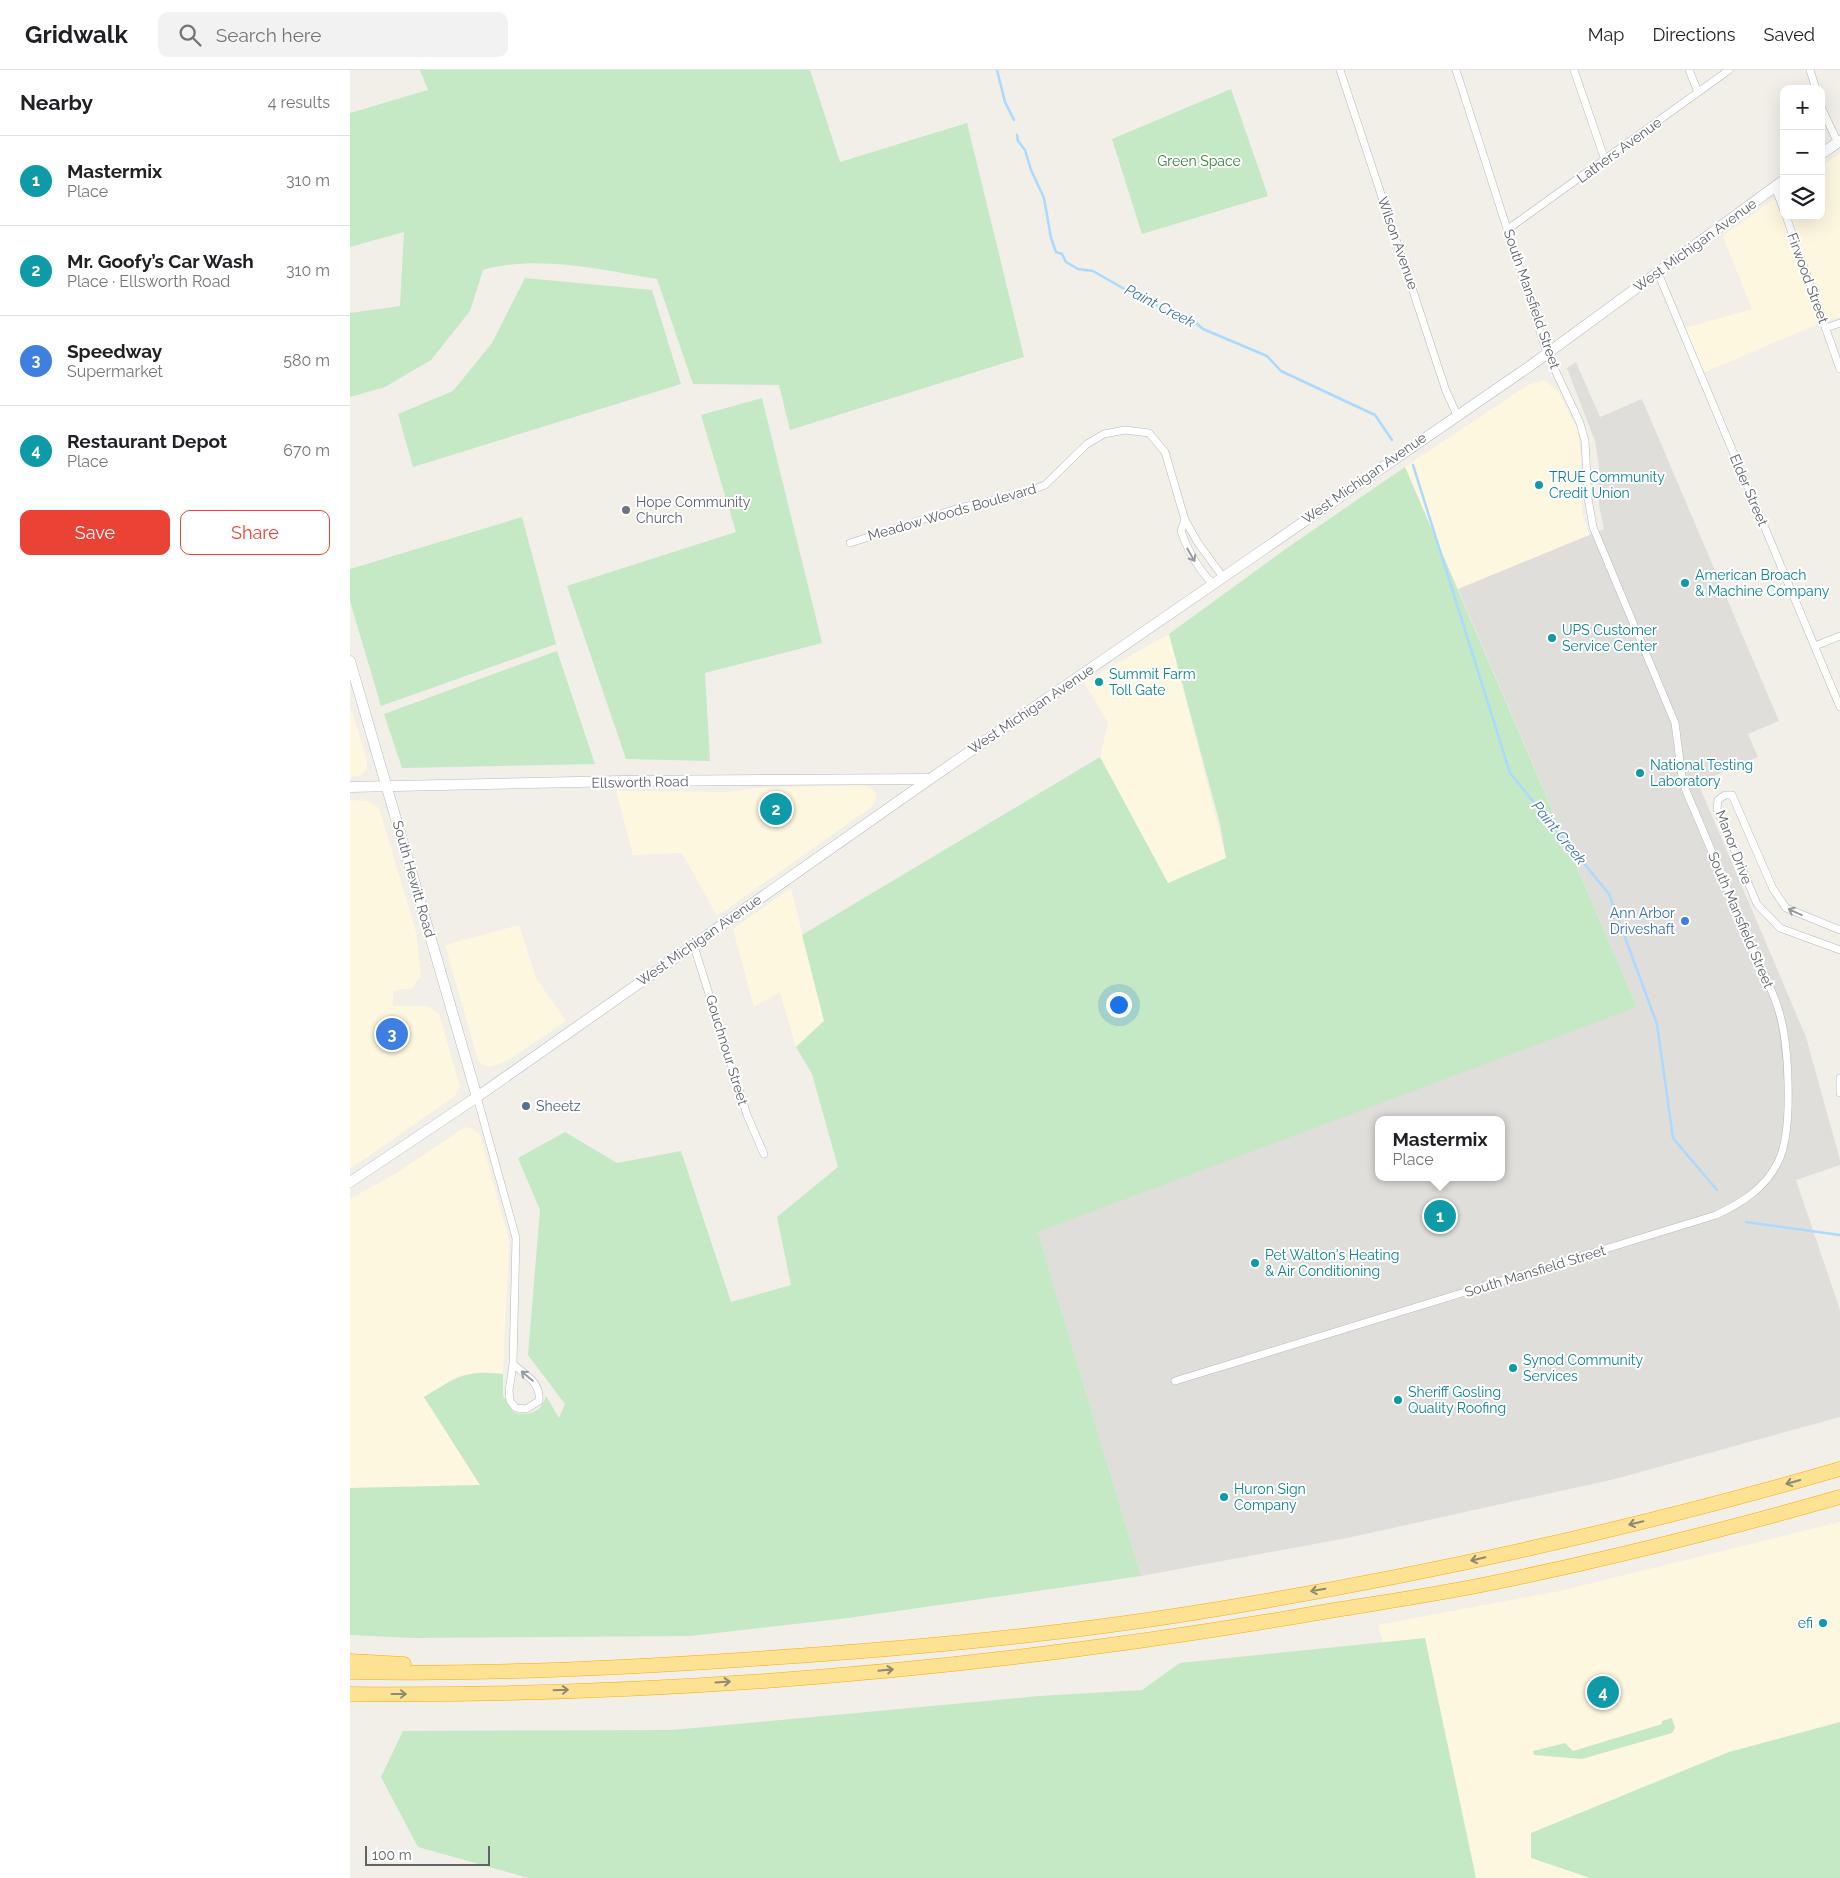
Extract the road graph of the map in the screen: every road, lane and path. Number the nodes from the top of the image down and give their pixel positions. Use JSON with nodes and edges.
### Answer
{"nodes":[{"id":1,"x":1340,"y":70,"type":"edge"},
{"id":2,"x":1456,"y":70,"type":"edge"},
{"id":3,"x":1574,"y":70,"type":"edge"},
{"id":4,"x":1689,"y":70,"type":"edge"},
{"id":5,"x":1729,"y":70,"type":"edge"},
{"id":6,"x":1810,"y":70,"type":"edge"},
{"id":7,"x":1815,"y":85,"type":"edge"},
{"id":8,"x":1698,"y":92,"type":"junction"},
{"id":9,"x":1825,"y":115,"type":"edge"},
{"id":10,"x":1839,"y":142,"type":"edge"},
{"id":11,"x":1825,"y":151,"type":"edge"},
{"id":12,"x":1605,"y":160,"type":"junction"},
{"id":13,"x":1780,"y":183,"type":"edge"},
{"id":14,"x":1775,"y":187,"type":"junction"},
{"id":15,"x":1780,"y":200,"type":"edge"},
{"id":16,"x":1787,"y":220,"type":"edge"},
{"id":17,"x":1508,"y":229,"type":"junction"},
{"id":18,"x":1658,"y":273,"type":"junction"},
{"id":19,"x":1840,"y":323,"type":"edge"},
{"id":20,"x":1826,"y":328,"type":"junction"},
{"id":21,"x":1547,"y":352,"type":"junction"},
{"id":22,"x":1840,"y":369,"type":"edge"},
{"id":23,"x":1457,"y":415,"type":"junction"},
{"id":24,"x":1185,"y":520,"type":"junction"},
{"id":25,"x":850,"y":543,"type":"dead end"},
{"id":26,"x":1223,"y":577,"type":"junction"},
{"id":27,"x":1212,"y":584,"type":"junction"},
{"id":28,"x":1840,"y":636,"type":"edge"},
{"id":29,"x":1815,"y":646,"type":"junction"},
{"id":30,"x":350,"y":661,"type":"edge"},
{"id":31,"x":1840,"y":707,"type":"edge"},
{"id":32,"x":930,"y":779,"type":"junction"},
{"id":33,"x":387,"y":786,"type":"junction"},
{"id":34,"x":350,"y":787,"type":"edge"},
{"id":35,"x":1840,"y":930,"type":"edge"},
{"id":36,"x":694,"y":944,"type":"junction"},
{"id":37,"x":1840,"y":950,"type":"edge"},
{"id":38,"x":1840,"y":1078,"type":"edge"},
{"id":39,"x":1840,"y":1093,"type":"edge"},
{"id":40,"x":477,"y":1097,"type":"junction"},
{"id":41,"x":764,"y":1154,"type":"dead end"},
{"id":42,"x":350,"y":1182,"type":"edge"},
{"id":43,"x":513,"y":1364,"type":"junction"},
{"id":44,"x":1175,"y":1382,"type":"dead end"},
{"id":45,"x":1840,"y":1469,"type":"edge"},
{"id":46,"x":1840,"y":1497,"type":"edge"},
{"id":47,"x":350,"y":1661,"type":"edge"},
{"id":48,"x":350,"y":1672,"type":"edge"},
{"id":49,"x":479,"y":1672,"type":"junction"},
{"id":50,"x":350,"y":1694,"type":"edge"}],
"edges":[{"from":1,"to":23,"type":"street","name":"Wilson Avenue"},
{"from":2,"to":17,"type":"street","name":"South Mansfield Street"},
{"from":3,"to":12,"type":"street"},
{"from":4,"to":8,"type":"street"},
{"from":5,"to":8,"type":"street","name":"Lathers Avenue"},
{"from":6,"to":7,"type":"street"},
{"from":8,"to":12,"type":"street","name":"Lathers Avenue"},
{"from":9,"to":10,"type":"street"},
{"from":10,"to":11,"type":"main road"},
{"from":12,"to":17,"type":"street","name":"Lathers Avenue"},
{"from":13,"to":14,"type":"main road","name":"West Michigan Avenue"},
{"from":14,"to":15,"type":"street"},
{"from":14,"to":18,"type":"main road","name":"West Michigan Avenue"},
{"from":16,"to":20,"type":"street","name":"Firwood Street"},
{"from":17,"to":21,"type":"street","name":"South Mansfield Street"},
{"from":18,"to":21,"type":"main road","name":"West Michigan Avenue"},
{"from":18,"to":29,"type":"street","name":"Elder Street"},
{"from":19,"to":20,"type":"street"},
{"from":20,"to":22,"type":"street","name":"Firwood Street"},
{"from":21,"to":23,"type":"main road","name":"West Michigan Avenue"},
{"from":21,"to":44,"type":"street","name":"South Mansfield Street"},
{"from":23,"to":26,"type":"main road","name":"West Michigan Avenue"},
{"from":24,"to":25,"type":"street","name":"Meadow Woods Boulevard"},
{"from":24,"to":26,"type":"street","name":"Meadow Woods Boulevard"},
{"from":24,"to":27,"type":"street","name":"Meadow Woods Boulevard","one_way":true},
{"from":26,"to":27,"type":"main road","name":"West Michigan Avenue"},
{"from":27,"to":32,"type":"main road","name":"West Michigan Avenue"},
{"from":28,"to":29,"type":"street"},
{"from":29,"to":31,"type":"street","name":"Elder Street"},
{"from":30,"to":33,"type":"main road","name":"South Hewitt Road"},
{"from":32,"to":33,"type":"main road","name":"Ellsworth Road"},
{"from":32,"to":36,"type":"main road","name":"West Michigan Avenue"},
{"from":33,"to":34,"type":"main road","name":"Ellsworth Road"},
{"from":33,"to":40,"type":"main road","name":"South Hewitt Road"},
{"from":35,"to":37,"type":"street","name":"Manor Drive","one_way":true},
{"from":36,"to":40,"type":"main road","name":"West Michigan Avenue"},
{"from":36,"to":41,"type":"street","name":"Gouchnour Street"},
{"from":38,"to":39,"type":"street"},
{"from":40,"to":42,"type":"main road","name":"West Michigan Avenue"},
{"from":40,"to":43,"type":"street"},
{"from":43,"to":43,"type":"street","one_way":true},
{"from":45,"to":49,"type":"highway","one_way":true},
{"from":50,"to":46,"type":"highway","one_way":true},
{"from":47,"to":49,"type":"highway"},
{"from":48,"to":49,"type":"highway"}]}
